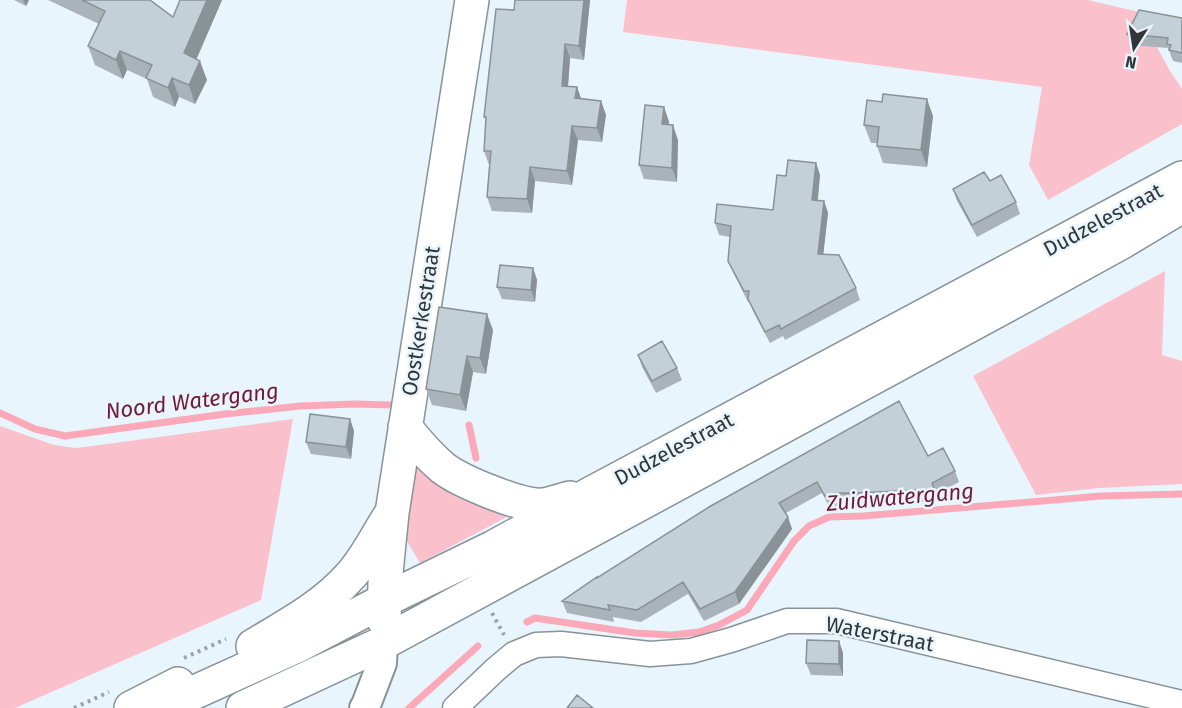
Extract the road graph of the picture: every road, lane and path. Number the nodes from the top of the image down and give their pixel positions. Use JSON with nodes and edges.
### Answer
{"nodes":[{"id":1,"x":472,"y":0,"type":"edge"},
{"id":2,"x":1182,"y":178,"type":"edge"},
{"id":3,"x":1182,"y":206,"type":"edge"},
{"id":4,"x":405,"y":427,"type":"junction"},
{"id":5,"x":592,"y":493,"type":"junction"},
{"id":6,"x":392,"y":513,"type":"junction"},
{"id":7,"x":385,"y":600,"type":"junction"},
{"id":8,"x":383,"y":643,"type":"junction"},
{"id":9,"x":1182,"y":703,"type":"edge"},
{"id":10,"x":131,"y":708,"type":"edge"},
{"id":11,"x":160,"y":708,"type":"edge"},
{"id":12,"x":243,"y":708,"type":"edge"},
{"id":13,"x":364,"y":708,"type":"edge"},
{"id":14,"x":455,"y":708,"type":"edge"}],
"edges":[{"from":1,"to":4,"type":"main road","name":"Oostkerkestraat"},
{"from":2,"to":5,"type":"main road","name":"Dudzelestraat"},
{"from":3,"to":8,"type":"main road","name":"Dudzelestraat"},
{"from":4,"to":5,"type":"main road"},
{"from":4,"to":6,"type":"main road","name":"Oostkerkestraat"},
{"from":5,"to":7,"type":"main road","name":"Dudzelestraat"},
{"from":6,"to":7,"type":"main road","name":"Oostkerkestraat"},
{"from":6,"to":10,"type":"main road"},
{"from":7,"to":8,"type":"main road","name":"Oostkerkestraat"},
{"from":7,"to":11,"type":"main road","name":"Dudzelestraat"},
{"from":8,"to":12,"type":"main road","name":"Dudzelestraat"},
{"from":8,"to":13,"type":"street"},
{"from":9,"to":14,"type":"street","name":"Waterstraat"}]}
